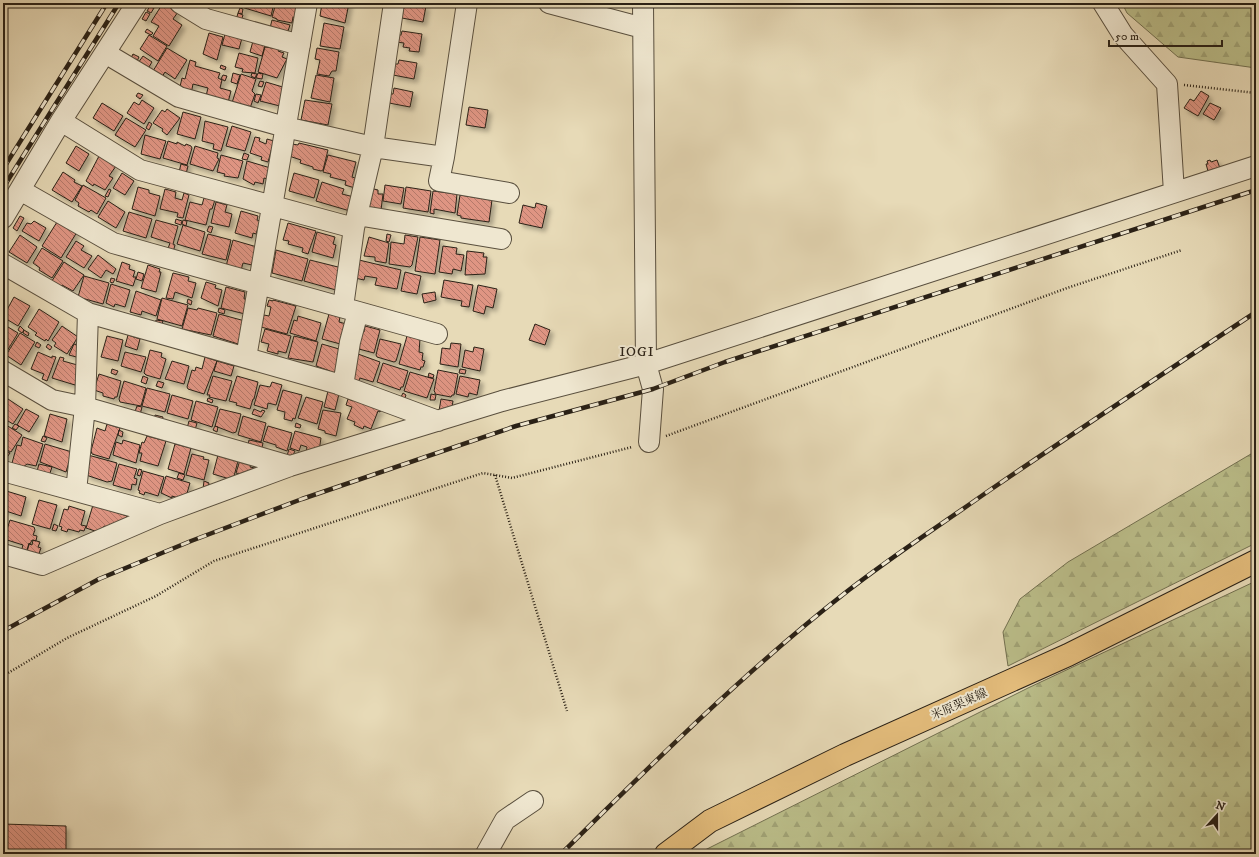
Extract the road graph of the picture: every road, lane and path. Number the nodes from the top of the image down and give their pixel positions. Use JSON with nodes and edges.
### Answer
{"nodes":[{"id":1,"x":137,"y":3,"type":"edge"},
{"id":2,"x":180,"y":3,"type":"edge"},
{"id":3,"x":307,"y":3,"type":"edge"},
{"id":4,"x":394,"y":3,"type":"edge"},
{"id":5,"x":467,"y":3,"type":"edge"},
{"id":6,"x":549,"y":3,"type":"edge"},
{"id":7,"x":643,"y":3,"type":"edge"},
{"id":8,"x":1103,"y":3,"type":"edge"},
{"id":9,"x":643,"y":28,"type":"junction"},
{"id":10,"x":300,"y":45,"type":"junction"},
{"id":11,"x":104,"y":53,"type":"junction"},
{"id":12,"x":1167,"y":84,"type":"junction"},
{"id":13,"x":1256,"y":93,"type":"edge"},
{"id":14,"x":61,"y":121,"type":"junction"},
{"id":15,"x":285,"y":127,"type":"junction"},
{"id":16,"x":373,"y":147,"type":"junction"},
{"id":17,"x":444,"y":157,"type":"junction"},
{"id":18,"x":1256,"y":166,"type":"edge"},
{"id":19,"x":20,"y":190,"type":"junction"},
{"id":20,"x":509,"y":192,"type":"dead end"},
{"id":21,"x":1174,"y":192,"type":"junction"},
{"id":22,"x":272,"y":205,"type":"junction"},
{"id":23,"x":3,"y":218,"type":"edge"},
{"id":24,"x":356,"y":222,"type":"junction"},
{"id":25,"x":501,"y":239,"type":"dead end"},
{"id":26,"x":1182,"y":250,"type":"dead end"},
{"id":27,"x":3,"y":264,"type":"edge"},
{"id":28,"x":259,"y":284,"type":"junction"},
{"id":29,"x":350,"y":310,"type":"junction"},
{"id":30,"x":88,"y":313,"type":"junction"},
{"id":31,"x":437,"y":334,"type":"dead end"},
{"id":32,"x":246,"y":358,"type":"junction"},
{"id":33,"x":646,"y":364,"type":"junction"},
{"id":34,"x":3,"y":371,"type":"edge"},
{"id":35,"x":343,"y":386,"type":"junction"},
{"id":36,"x":84,"y":407,"type":"junction"},
{"id":37,"x":438,"y":421,"type":"junction"},
{"id":38,"x":649,"y":442,"type":"junction"},
{"id":39,"x":290,"y":466,"type":"junction"},
{"id":40,"x":3,"y":471,"type":"edge"},
{"id":41,"x":495,"y":475,"type":"junction"},
{"id":42,"x":76,"y":491,"type":"junction"},
{"id":43,"x":160,"y":514,"type":"junction"},
{"id":44,"x":3,"y":554,"type":"edge"},
{"id":45,"x":1256,"y":561,"type":"edge"},
{"id":46,"x":3,"y":676,"type":"edge"},
{"id":47,"x":567,"y":711,"type":"dead end"},
{"id":48,"x":533,"y":801,"type":"dead end"},
{"id":49,"x":486,"y":854,"type":"edge"},
{"id":50,"x":666,"y":854,"type":"edge"}],
"edges":[{"from":1,"to":11,"type":"street"},
{"from":2,"to":10,"type":"street"},
{"from":3,"to":10,"type":"street"},
{"from":4,"to":16,"type":"street"},
{"from":5,"to":17,"type":"street"},
{"from":6,"to":9,"type":"street"},
{"from":7,"to":9,"type":"street"},
{"from":8,"to":12,"type":"street"},
{"from":9,"to":33,"type":"street"},
{"from":10,"to":15,"type":"street"},
{"from":11,"to":14,"type":"street"},
{"from":11,"to":15,"type":"street"},
{"from":12,"to":13,"type":"path"},
{"from":12,"to":21,"type":"street"},
{"from":14,"to":19,"type":"street"},
{"from":14,"to":22,"type":"street"},
{"from":15,"to":16,"type":"street"},
{"from":15,"to":22,"type":"street"},
{"from":16,"to":17,"type":"street"},
{"from":16,"to":24,"type":"street"},
{"from":17,"to":20,"type":"street"},
{"from":18,"to":21,"type":"street"},
{"from":19,"to":23,"type":"street"},
{"from":19,"to":28,"type":"street"},
{"from":21,"to":33,"type":"street"},
{"from":22,"to":24,"type":"street"},
{"from":22,"to":28,"type":"street"},
{"from":24,"to":25,"type":"street"},
{"from":24,"to":29,"type":"street"},
{"from":26,"to":38,"type":"path"},
{"from":27,"to":30,"type":"street"},
{"from":28,"to":29,"type":"street"},
{"from":28,"to":32,"type":"street"},
{"from":29,"to":31,"type":"street"},
{"from":29,"to":35,"type":"street"},
{"from":30,"to":32,"type":"street"},
{"from":30,"to":36,"type":"street"},
{"from":32,"to":35,"type":"street"},
{"from":33,"to":37,"type":"street"},
{"from":33,"to":38,"type":"street"},
{"from":34,"to":36,"type":"street"},
{"from":35,"to":37,"type":"street"},
{"from":36,"to":39,"type":"street"},
{"from":36,"to":42,"type":"street"},
{"from":37,"to":39,"type":"street"},
{"from":38,"to":41,"type":"path"},
{"from":39,"to":43,"type":"street"},
{"from":40,"to":42,"type":"street"},
{"from":41,"to":46,"type":"path"},
{"from":41,"to":47,"type":"path"},
{"from":42,"to":43,"type":"street"},
{"from":43,"to":44,"type":"street"},
{"from":45,"to":50,"type":"main road","name":"米原栗東線"},
{"from":48,"to":49,"type":"street"}]}
